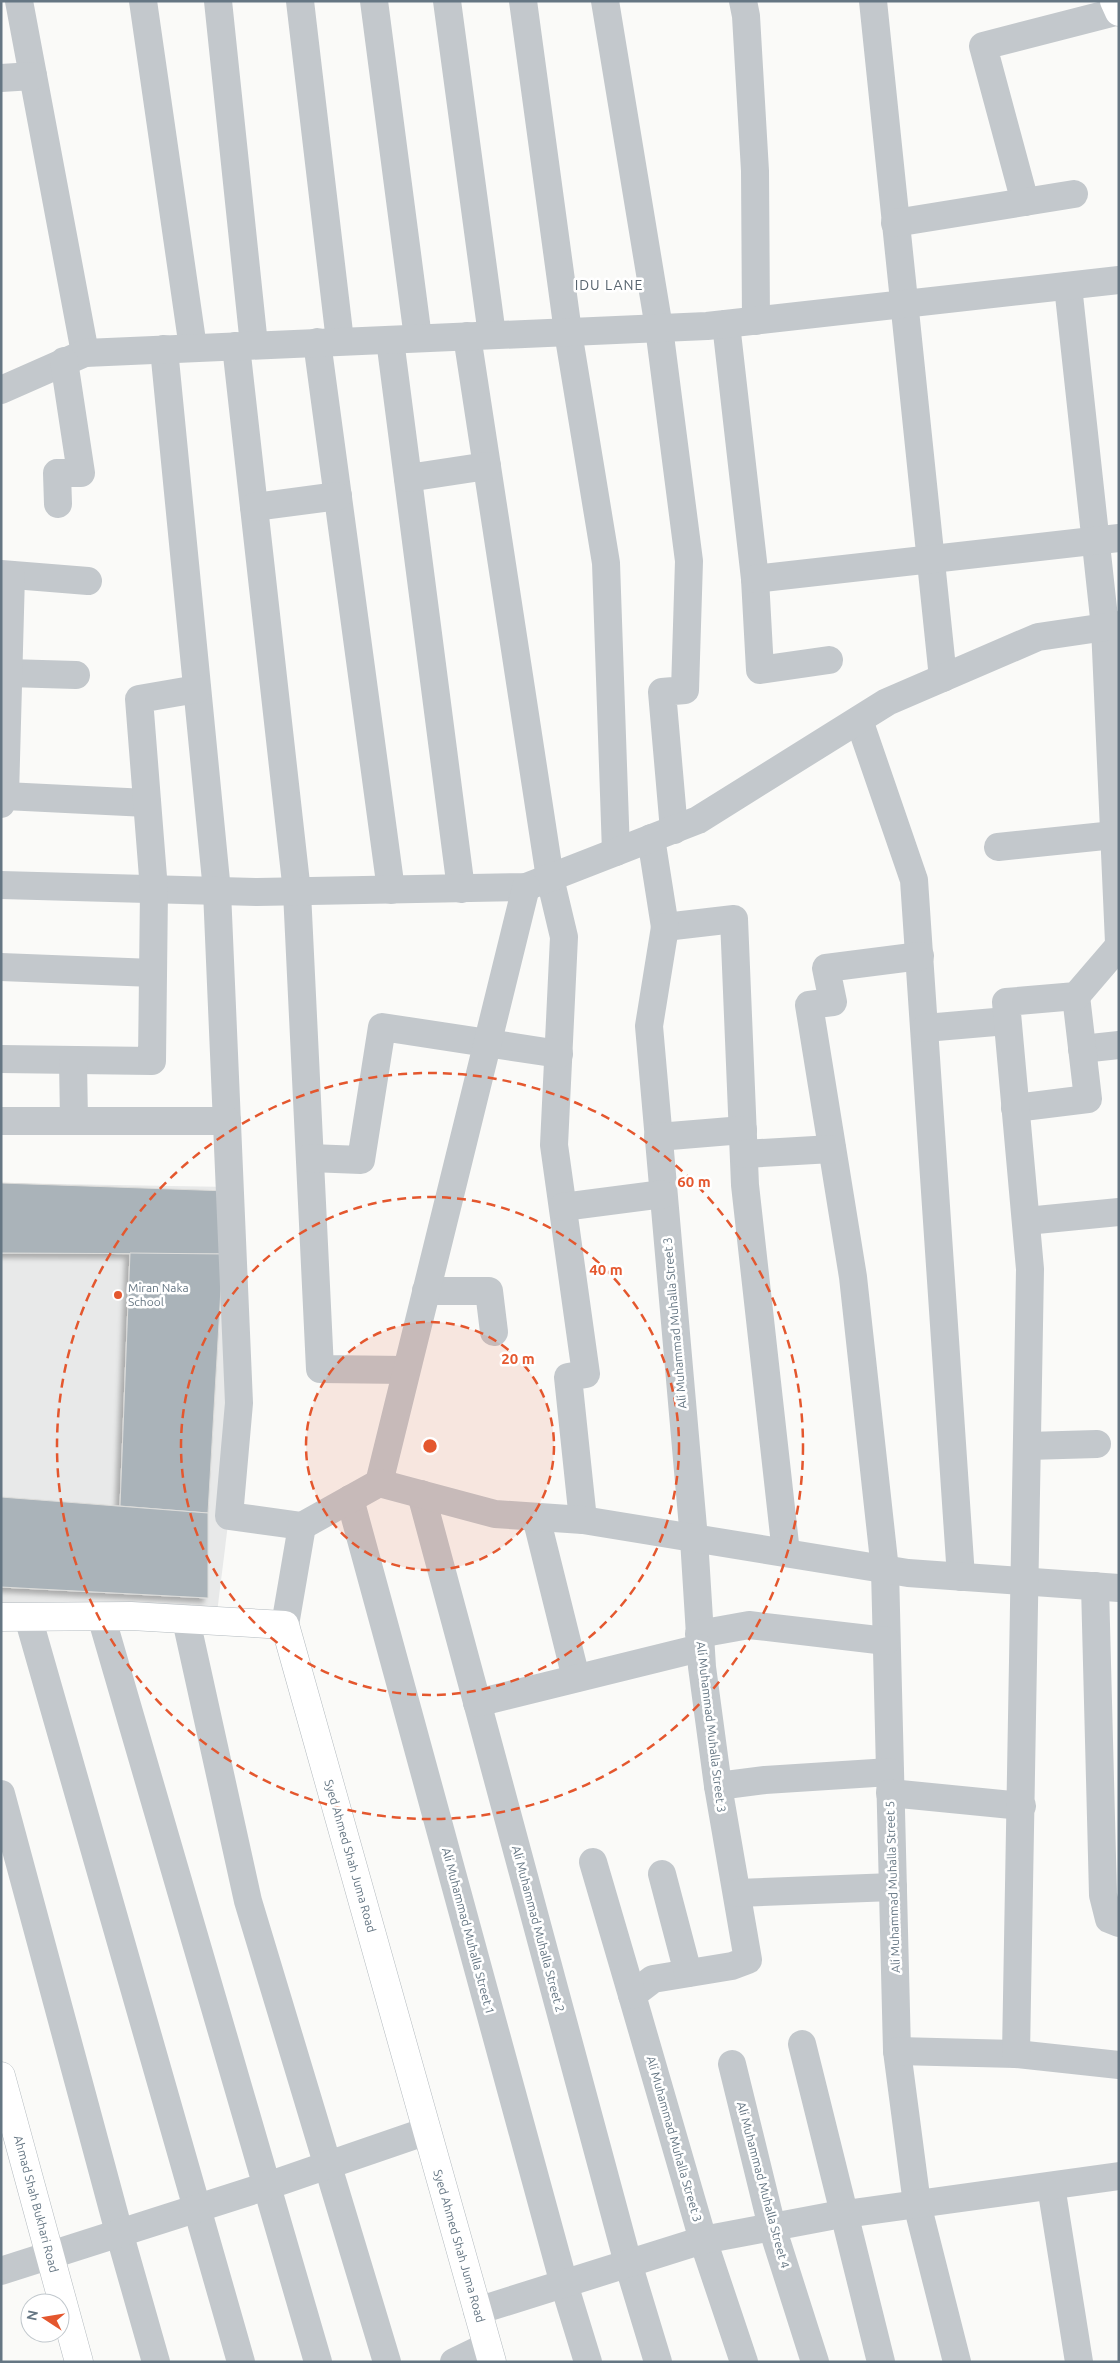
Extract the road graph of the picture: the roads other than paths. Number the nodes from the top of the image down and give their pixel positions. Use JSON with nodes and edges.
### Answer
{"nodes":[{"id":1,"x":19,"y":1,"type":"edge"},
{"id":2,"x":143,"y":1,"type":"edge"},
{"id":3,"x":218,"y":1,"type":"edge"},
{"id":4,"x":300,"y":1,"type":"edge"},
{"id":5,"x":374,"y":1,"type":"edge"},
{"id":6,"x":447,"y":1,"type":"edge"},
{"id":7,"x":523,"y":1,"type":"edge"},
{"id":8,"x":605,"y":1,"type":"edge"},
{"id":9,"x":743,"y":1,"type":"edge"},
{"id":10,"x":873,"y":1,"type":"edge"},
{"id":11,"x":1114,"y":1,"type":"edge"},
{"id":12,"x":1119,"y":11,"type":"edge"},
{"id":13,"x":33,"y":76,"type":"junction"},
{"id":14,"x":1,"y":78,"type":"edge"},
{"id":15,"x":1074,"y":194,"type":"dead end"},
{"id":16,"x":1025,"y":202,"type":"junction"},
{"id":17,"x":895,"y":223,"type":"junction"},
{"id":18,"x":1119,"y":280,"type":"edge"},
{"id":19,"x":1068,"y":286,"type":"junction"},
{"id":20,"x":903,"y":304,"type":"junction"},
{"id":21,"x":756,"y":320,"type":"junction"},
{"id":22,"x":726,"y":324,"type":"junction"},
{"id":23,"x":659,"y":328,"type":"junction"},
{"id":24,"x":568,"y":332,"type":"junction"},
{"id":25,"x":480,"y":336,"type":"junction"},
{"id":26,"x":418,"y":338,"type":"junction"},
{"id":27,"x":390,"y":340,"type":"junction"},
{"id":28,"x":328,"y":342,"type":"junction"},
{"id":29,"x":245,"y":346,"type":"junction"},
{"id":30,"x":193,"y":348,"type":"junction"},
{"id":31,"x":164,"y":349,"type":"junction"},
{"id":32,"x":75,"y":357,"type":"junction"},
{"id":33,"x":1,"y":390,"type":"edge"},
{"id":34,"x":487,"y":466,"type":"junction"},
{"id":35,"x":408,"y":478,"type":"junction"},
{"id":36,"x":338,"y":496,"type":"junction"},
{"id":37,"x":58,"y":504,"type":"dead end"},
{"id":38,"x":254,"y":507,"type":"junction"},
{"id":39,"x":1107,"y":539,"type":"edge"},
{"id":40,"x":930,"y":559,"type":"junction"},
{"id":41,"x":6,"y":575,"type":"edge"},
{"id":42,"x":755,"y":579,"type":"junction"},
{"id":43,"x":88,"y":581,"type":"dead end"},
{"id":44,"x":1112,"y":626,"type":"edge"},
{"id":45,"x":829,"y":660,"type":"dead end"},
{"id":46,"x":8,"y":673,"type":"junction"},
{"id":47,"x":76,"y":675,"type":"dead end"},
{"id":48,"x":943,"y":678,"type":"junction"},
{"id":49,"x":198,"y":689,"type":"junction"},
{"id":50,"x":859,"y":720,"type":"junction"},
{"id":51,"x":3,"y":800,"type":"edge"},
{"id":52,"x":147,"y":803,"type":"junction"},
{"id":53,"x":662,"y":834,"type":"junction"},
{"id":54,"x":1114,"y":835,"type":"junction"},
{"id":55,"x":998,"y":847,"type":"dead end"},
{"id":56,"x":616,"y":852,"type":"junction"},
{"id":57,"x":538,"y":882,"type":"junction"},
{"id":58,"x":1,"y":885,"type":"edge"},
{"id":59,"x":461,"y":888,"type":"junction"},
{"id":60,"x":154,"y":890,"type":"junction"},
{"id":61,"x":391,"y":890,"type":"junction"},
{"id":62,"x":217,"y":891,"type":"junction"},
{"id":63,"x":297,"y":892,"type":"junction"},
{"id":64,"x":665,"y":927,"type":"junction"},
{"id":65,"x":1119,"y":945,"type":"edge"},
{"id":66,"x":920,"y":956,"type":"junction"},
{"id":67,"x":1,"y":967,"type":"edge"},
{"id":68,"x":153,"y":973,"type":"junction"},
{"id":69,"x":1076,"y":996,"type":"junction"},
{"id":70,"x":1007,"y":1021,"type":"junction"},
{"id":71,"x":924,"y":1028,"type":"junction"},
{"id":72,"x":487,"y":1042,"type":"junction"},
{"id":73,"x":1119,"y":1045,"type":"edge"},
{"id":74,"x":1082,"y":1049,"type":"junction"},
{"id":75,"x":559,"y":1054,"type":"junction"},
{"id":76,"x":1,"y":1059,"type":"edge"},
{"id":77,"x":74,"y":1061,"type":"junction"},
{"id":78,"x":1015,"y":1108,"type":"junction"},
{"id":79,"x":1,"y":1121,"type":"edge"},
{"id":80,"x":74,"y":1121,"type":"junction"},
{"id":81,"x":227,"y":1122,"type":"junction"},
{"id":82,"x":658,"y":1137,"type":"junction"},
{"id":83,"x":744,"y":1142,"type":"junction"},
{"id":84,"x":832,"y":1149,"type":"junction"},
{"id":85,"x":310,"y":1158,"type":"junction"},
{"id":86,"x":663,"y":1194,"type":"junction"},
{"id":87,"x":563,"y":1207,"type":"junction"},
{"id":88,"x":1119,"y":1212,"type":"edge"},
{"id":89,"x":1026,"y":1221,"type":"junction"},
{"id":90,"x":426,"y":1291,"type":"junction"},
{"id":91,"x":494,"y":1332,"type":"dead end"},
{"id":92,"x":406,"y":1370,"type":"junction"},
{"id":93,"x":1097,"y":1444,"type":"dead end"},
{"id":94,"x":1028,"y":1446,"type":"junction"},
{"id":95,"x":379,"y":1483,"type":"junction"},
{"id":96,"x":421,"y":1494,"type":"junction"},
{"id":97,"x":350,"y":1499,"type":"junction"},
{"id":98,"x":536,"y":1517,"type":"junction"},
{"id":99,"x":583,"y":1520,"type":"junction"},
{"id":100,"x":302,"y":1526,"type":"junction"},
{"id":101,"x":694,"y":1539,"type":"junction"},
{"id":102,"x":786,"y":1553,"type":"junction"},
{"id":103,"x":885,"y":1570,"type":"junction"},
{"id":104,"x":961,"y":1577,"type":"junction"},
{"id":105,"x":1026,"y":1582,"type":"junction"},
{"id":106,"x":1107,"y":1587,"type":"edge"},
{"id":107,"x":101,"y":1616,"type":"junction"},
{"id":108,"x":14,"y":1617,"type":"edge"},
{"id":109,"x":186,"y":1620,"type":"junction"},
{"id":110,"x":285,"y":1625,"type":"junction"},
{"id":111,"x":700,"y":1641,"type":"junction"},
{"id":112,"x":886,"y":1641,"type":"junction"},
{"id":113,"x":576,"y":1678,"type":"junction"},
{"id":114,"x":477,"y":1703,"type":"junction"},
{"id":115,"x":890,"y":1783,"type":"junction"},
{"id":116,"x":1109,"y":1785,"type":"edge"},
{"id":117,"x":718,"y":1786,"type":"junction"},
{"id":118,"x":1,"y":1794,"type":"edge"},
{"id":119,"x":1022,"y":1806,"type":"junction"},
{"id":120,"x":593,"y":1862,"type":"dead end"},
{"id":121,"x":662,"y":1874,"type":"dead end"},
{"id":122,"x":893,"y":1887,"type":"junction"},
{"id":123,"x":737,"y":1893,"type":"junction"},
{"id":124,"x":1119,"y":1923,"type":"edge"},
{"id":125,"x":688,"y":1973,"type":"junction"},
{"id":126,"x":632,"y":1995,"type":"junction"},
{"id":127,"x":802,"y":2044,"type":"dead end"},
{"id":128,"x":897,"y":2052,"type":"junction"},
{"id":129,"x":1016,"y":2054,"type":"junction"},
{"id":130,"x":732,"y":2064,"type":"dead end"},
{"id":131,"x":1119,"y":2065,"type":"edge"},
{"id":132,"x":1,"y":2076,"type":"edge"},
{"id":133,"x":427,"y":2131,"type":"junction"},
{"id":134,"x":326,"y":2164,"type":"junction"},
{"id":135,"x":1119,"y":2176,"type":"edge"},
{"id":136,"x":267,"y":2186,"type":"junction"},
{"id":137,"x":1051,"y":2186,"type":"junction"},
{"id":138,"x":917,"y":2204,"type":"junction"},
{"id":139,"x":196,"y":2208,"type":"junction"},
{"id":140,"x":846,"y":2214,"type":"junction"},
{"id":141,"x":772,"y":2226,"type":"junction"},
{"id":142,"x":119,"y":2232,"type":"junction"},
{"id":143,"x":703,"y":2240,"type":"junction"},
{"id":144,"x":50,"y":2255,"type":"junction"},
{"id":145,"x":628,"y":2263,"type":"junction"},
{"id":146,"x":1,"y":2271,"type":"edge"},
{"id":147,"x":564,"y":2284,"type":"junction"},
{"id":148,"x":477,"y":2311,"type":"junction"},
{"id":149,"x":490,"y":2354,"type":"edge"},
{"id":150,"x":79,"y":2362,"type":"edge"},
{"id":151,"x":156,"y":2362,"type":"edge"},
{"id":152,"x":241,"y":2362,"type":"edge"},
{"id":153,"x":318,"y":2362,"type":"edge"},
{"id":154,"x":387,"y":2362,"type":"edge"},
{"id":155,"x":454,"y":2362,"type":"edge"},
{"id":156,"x":588,"y":2362,"type":"edge"},
{"id":157,"x":658,"y":2362,"type":"edge"},
{"id":158,"x":744,"y":2362,"type":"edge"},
{"id":159,"x":815,"y":2362,"type":"edge"},
{"id":160,"x":881,"y":2362,"type":"edge"},
{"id":161,"x":957,"y":2362,"type":"edge"},
{"id":162,"x":1079,"y":2362,"type":"edge"}],
"edges":[{"from":1,"to":13,"type":"street"},
{"from":2,"to":30,"type":"street"},
{"from":3,"to":29,"type":"street"},
{"from":4,"to":28,"type":"street"},
{"from":5,"to":26,"type":"street"},
{"from":6,"to":25,"type":"street"},
{"from":7,"to":24,"type":"street"},
{"from":8,"to":23,"type":"street"},
{"from":9,"to":21,"type":"street"},
{"from":10,"to":17,"type":"street"},
{"from":11,"to":12,"type":"street"},
{"from":12,"to":16,"type":"street"},
{"from":13,"to":14,"type":"street"},
{"from":13,"to":32,"type":"street"},
{"from":15,"to":16,"type":"street"},
{"from":16,"to":17,"type":"street"},
{"from":17,"to":20,"type":"street"},
{"from":18,"to":19,"type":"street"},
{"from":19,"to":20,"type":"street"},
{"from":19,"to":39,"type":"street"},
{"from":20,"to":21,"type":"street"},
{"from":20,"to":40,"type":"street"},
{"from":21,"to":22,"type":"street"},
{"from":22,"to":23,"type":"street"},
{"from":22,"to":42,"type":"street"},
{"from":23,"to":24,"type":"street"},
{"from":23,"to":53,"type":"street","name":"Ali Muhammad Muhalla Street 3"},
{"from":24,"to":25,"type":"street"},
{"from":24,"to":56,"type":"street"},
{"from":25,"to":26,"type":"street"},
{"from":25,"to":34,"type":"street"},
{"from":26,"to":27,"type":"street"},
{"from":27,"to":28,"type":"street"},
{"from":27,"to":35,"type":"street"},
{"from":28,"to":29,"type":"street"},
{"from":28,"to":36,"type":"street"},
{"from":29,"to":30,"type":"street"},
{"from":29,"to":38,"type":"street"},
{"from":30,"to":31,"type":"street"},
{"from":31,"to":32,"type":"street"},
{"from":31,"to":49,"type":"street"},
{"from":32,"to":33,"type":"street"},
{"from":32,"to":37,"type":"street"},
{"from":34,"to":35,"type":"street"},
{"from":34,"to":57,"type":"street"},
{"from":35,"to":59,"type":"street"},
{"from":36,"to":38,"type":"street"},
{"from":36,"to":61,"type":"street"},
{"from":38,"to":63,"type":"street"},
{"from":39,"to":40,"type":"street"},
{"from":39,"to":44,"type":"street"},
{"from":40,"to":42,"type":"street"},
{"from":40,"to":48,"type":"street"},
{"from":41,"to":43,"type":"street"},
{"from":41,"to":46,"type":"street"},
{"from":42,"to":45,"type":"street"},
{"from":44,"to":48,"type":"street"},
{"from":44,"to":54,"type":"street"},
{"from":46,"to":47,"type":"street"},
{"from":46,"to":51,"type":"street"},
{"from":48,"to":50,"type":"street"},
{"from":49,"to":52,"type":"street"},
{"from":49,"to":62,"type":"street"},
{"from":50,"to":53,"type":"street"},
{"from":50,"to":66,"type":"street"},
{"from":51,"to":52,"type":"street"},
{"from":52,"to":60,"type":"street"},
{"from":53,"to":56,"type":"street"},
{"from":53,"to":64,"type":"street","name":"Ali Muhammad Muhalla Street 3"},
{"from":54,"to":55,"type":"street"},
{"from":54,"to":65,"type":"street"},
{"from":56,"to":57,"type":"street"},
{"from":57,"to":59,"type":"street"},
{"from":57,"to":72,"type":"street"},
{"from":57,"to":75,"type":"street"},
{"from":58,"to":60,"type":"street"},
{"from":59,"to":61,"type":"street"},
{"from":60,"to":62,"type":"street"},
{"from":60,"to":68,"type":"street"},
{"from":61,"to":63,"type":"street"},
{"from":62,"to":63,"type":"street"},
{"from":62,"to":81,"type":"street"},
{"from":63,"to":85,"type":"street"},
{"from":64,"to":82,"type":"street","name":"Ali Muhammad Muhalla Street 3"},
{"from":64,"to":83,"type":"street"},
{"from":65,"to":69,"type":"street"},
{"from":66,"to":71,"type":"street"},
{"from":66,"to":84,"type":"street","name":"Ali Muhammad Muhalla Street 5"},
{"from":67,"to":68,"type":"street"},
{"from":68,"to":77,"type":"street"},
{"from":69,"to":70,"type":"street"},
{"from":69,"to":74,"type":"street"},
{"from":70,"to":71,"type":"street"},
{"from":70,"to":78,"type":"street"},
{"from":71,"to":104,"type":"street"},
{"from":72,"to":75,"type":"street"},
{"from":72,"to":85,"type":"street"},
{"from":72,"to":90,"type":"street"},
{"from":73,"to":74,"type":"street"},
{"from":74,"to":78,"type":"street"},
{"from":75,"to":87,"type":"street"},
{"from":76,"to":77,"type":"street"},
{"from":77,"to":80,"type":"street"},
{"from":78,"to":89,"type":"street"},
{"from":79,"to":80,"type":"street"},
{"from":80,"to":81,"type":"street"},
{"from":81,"to":100,"type":"street"},
{"from":82,"to":83,"type":"street"},
{"from":82,"to":86,"type":"street","name":"Ali Muhammad Muhalla Street 3"},
{"from":83,"to":84,"type":"street"},
{"from":83,"to":102,"type":"street"},
{"from":84,"to":103,"type":"street","name":"Ali Muhammad Muhalla Street 5"},
{"from":85,"to":92,"type":"street"},
{"from":86,"to":87,"type":"street"},
{"from":86,"to":101,"type":"street","name":"Ali Muhammad Muhalla Street 3"},
{"from":87,"to":99,"type":"street"},
{"from":88,"to":89,"type":"street"},
{"from":89,"to":94,"type":"street"},
{"from":90,"to":91,"type":"street"},
{"from":90,"to":92,"type":"street"},
{"from":92,"to":95,"type":"street"},
{"from":93,"to":94,"type":"street"},
{"from":94,"to":105,"type":"street"},
{"from":95,"to":96,"type":"street"},
{"from":95,"to":97,"type":"street"},
{"from":96,"to":98,"type":"street"},
{"from":96,"to":114,"type":"street","name":"Ali Muhammad Muhalla Street 2"},
{"from":97,"to":100,"type":"street"},
{"from":97,"to":147,"type":"street","name":"Ali Muhammad Muhalla Street 1"},
{"from":98,"to":99,"type":"street"},
{"from":98,"to":113,"type":"street"},
{"from":99,"to":101,"type":"street"},
{"from":100,"to":110,"type":"street"},
{"from":101,"to":102,"type":"street"},
{"from":101,"to":111,"type":"street","name":"Ali Muhammad Muhalla Street 3"},
{"from":102,"to":103,"type":"street"},
{"from":103,"to":104,"type":"street"},
{"from":103,"to":112,"type":"street","name":"Ali Muhammad Muhalla Street 5"},
{"from":104,"to":105,"type":"street"},
{"from":105,"to":106,"type":"street"},
{"from":105,"to":119,"type":"street"},
{"from":106,"to":116,"type":"street"},
{"from":107,"to":108,"type":"street"},
{"from":107,"to":109,"type":"street"},
{"from":107,"to":136,"type":"street"},
{"from":108,"to":139,"type":"street"},
{"from":109,"to":110,"type":"street"},
{"from":109,"to":134,"type":"street"},
{"from":110,"to":133,"type":"street","name":"Syed Ahmed Shah Juma Road"},
{"from":111,"to":112,"type":"street"},
{"from":111,"to":113,"type":"street"},
{"from":111,"to":117,"type":"street","name":"Ali Muhammad Muhalla Street 3"},
{"from":112,"to":115,"type":"street","name":"Ali Muhammad Muhalla Street 5"},
{"from":113,"to":114,"type":"street"},
{"from":114,"to":145,"type":"street","name":"Ali Muhammad Muhalla Street 2"},
{"from":115,"to":117,"type":"street"},
{"from":115,"to":119,"type":"street"},
{"from":115,"to":122,"type":"street","name":"Ali Muhammad Muhalla Street 5"},
{"from":116,"to":124,"type":"street"},
{"from":117,"to":123,"type":"street","name":"Ali Muhammad Muhalla Street 3"},
{"from":118,"to":142,"type":"street"},
{"from":119,"to":129,"type":"street"},
{"from":120,"to":126,"type":"street"},
{"from":121,"to":125,"type":"street"},
{"from":122,"to":123,"type":"street"},
{"from":122,"to":128,"type":"street","name":"Ali Muhammad Muhalla Street 5"},
{"from":123,"to":125,"type":"street","name":"Ali Muhammad Muhalla Street 3"},
{"from":125,"to":126,"type":"street","name":"Ali Muhammad Muhalla Street 3"},
{"from":126,"to":143,"type":"street","name":"Ali Muhammad Muhalla Street 3"},
{"from":127,"to":140,"type":"street"},
{"from":128,"to":129,"type":"street"},
{"from":128,"to":138,"type":"street","name":"Ali Muhammad Muhalla Street 5"},
{"from":129,"to":131,"type":"street"},
{"from":130,"to":141,"type":"street","name":"Ali Muhammad Muhalla Street 4"},
{"from":132,"to":144,"type":"street","name":"Ahmad Shah Bukhari Road"},
{"from":133,"to":134,"type":"street"},
{"from":133,"to":148,"type":"street","name":"Syed Ahmed Shah Juma Road"},
{"from":134,"to":136,"type":"street"},
{"from":134,"to":154,"type":"street"},
{"from":135,"to":137,"type":"street"},
{"from":136,"to":139,"type":"street"},
{"from":136,"to":153,"type":"street"},
{"from":137,"to":138,"type":"street"},
{"from":137,"to":162,"type":"street"},
{"from":138,"to":140,"type":"street"},
{"from":138,"to":161,"type":"street","name":"Ali Muhammad Muhalla Street 5"},
{"from":139,"to":142,"type":"street"},
{"from":139,"to":152,"type":"street"},
{"from":140,"to":141,"type":"street"},
{"from":140,"to":160,"type":"street"},
{"from":141,"to":143,"type":"street"},
{"from":141,"to":159,"type":"street","name":"Ali Muhammad Muhalla Street 4"},
{"from":142,"to":144,"type":"street"},
{"from":142,"to":151,"type":"street"},
{"from":143,"to":145,"type":"street"},
{"from":143,"to":158,"type":"street","name":"Ali Muhammad Muhalla Street 3"},
{"from":144,"to":146,"type":"street"},
{"from":144,"to":150,"type":"street","name":"Ahmad Shah Bukhari Road"},
{"from":145,"to":147,"type":"street"},
{"from":145,"to":157,"type":"street","name":"Ali Muhammad Muhalla Street 2"},
{"from":147,"to":148,"type":"street"},
{"from":147,"to":156,"type":"street","name":"Ali Muhammad Muhalla Street 1"},
{"from":148,"to":149,"type":"street","name":"Syed Ahmed Shah Juma Road"},
{"from":149,"to":155,"type":"street"}]}
